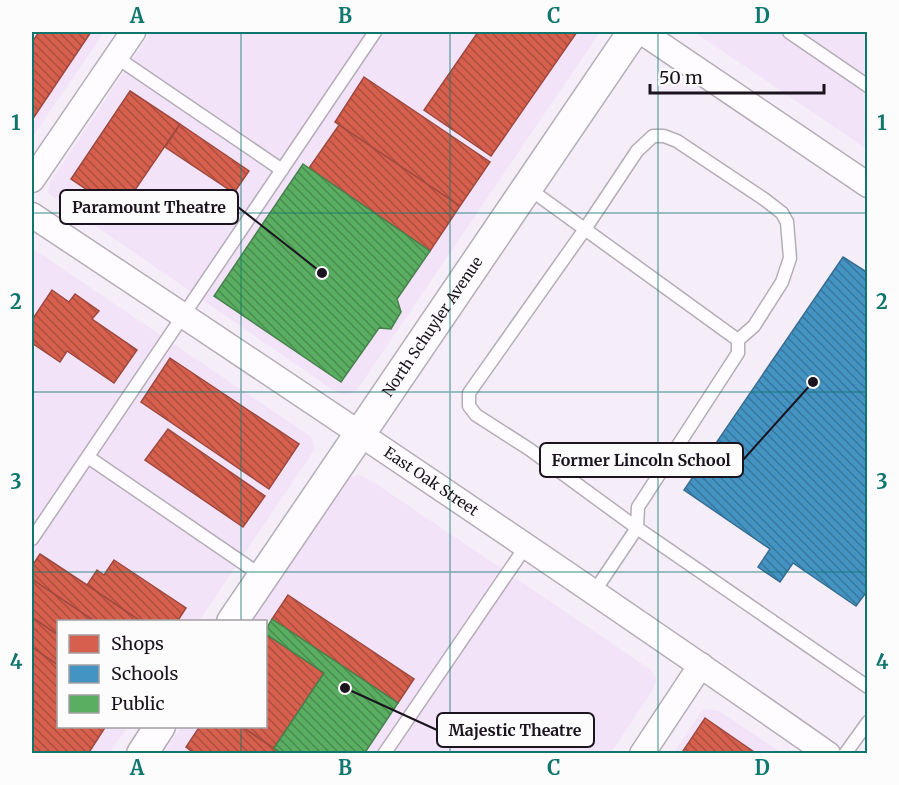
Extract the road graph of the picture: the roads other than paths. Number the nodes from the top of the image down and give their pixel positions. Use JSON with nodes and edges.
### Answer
{"nodes":[{"id":1,"x":133,"y":32,"type":"edge"},
{"id":2,"x":375,"y":32,"type":"edge"},
{"id":3,"x":633,"y":32,"type":"edge"},
{"id":4,"x":642,"y":32,"type":"edge"},
{"id":5,"x":789,"y":32,"type":"edge"},
{"id":6,"x":116,"y":57,"type":"junction"},
{"id":7,"x":867,"y":86,"type":"edge"},
{"id":8,"x":282,"y":170,"type":"junction"},
{"id":9,"x":32,"y":180,"type":"edge"},
{"id":10,"x":867,"y":185,"type":"edge"},
{"id":11,"x":527,"y":188,"type":"junction"},
{"id":12,"x":32,"y":214,"type":"edge"},
{"id":13,"x":585,"y":230,"type":"junction"},
{"id":14,"x":184,"y":315,"type":"junction"},
{"id":15,"x":738,"y":340,"type":"junction"},
{"id":16,"x":360,"y":433,"type":"junction"},
{"id":17,"x":88,"y":457,"type":"junction"},
{"id":18,"x":637,"y":528,"type":"junction"},
{"id":19,"x":32,"y":539,"type":"edge"},
{"id":20,"x":526,"y":546,"type":"junction"},
{"id":21,"x":262,"y":576,"type":"junction"},
{"id":22,"x":594,"y":592,"type":"junction"},
{"id":23,"x":233,"y":620,"type":"edge"},
{"id":24,"x":701,"y":664,"type":"junction"},
{"id":25,"x":867,"y":687,"type":"edge"},
{"id":26,"x":867,"y":722,"type":"edge"},
{"id":27,"x":159,"y":728,"type":"edge"},
{"id":28,"x":142,"y":753,"type":"edge"},
{"id":29,"x":384,"y":753,"type":"edge"},
{"id":30,"x":642,"y":753,"type":"edge"},
{"id":31,"x":828,"y":753,"type":"edge"},
{"id":32,"x":845,"y":753,"type":"edge"}],
"edges":[{"from":1,"to":6,"type":"street"},
{"from":2,"to":8,"type":"lane"},
{"from":3,"to":11,"type":"street","name":"North Schuyler Avenue"},
{"from":4,"to":10,"type":"street"},
{"from":5,"to":7,"type":"lane"},
{"from":6,"to":8,"type":"lane"},
{"from":6,"to":9,"type":"street"},
{"from":8,"to":14,"type":"lane"},
{"from":11,"to":13,"type":"lane"},
{"from":11,"to":16,"type":"street","name":"North Schuyler Avenue"},
{"from":12,"to":14,"type":"street","name":"East Oak Street"},
{"from":13,"to":15,"type":"lane"},
{"from":13,"to":15,"type":"lane"},
{"from":13,"to":18,"type":"lane"},
{"from":14,"to":16,"type":"street","name":"East Oak Street"},
{"from":14,"to":17,"type":"lane"},
{"from":15,"to":18,"type":"lane"},
{"from":16,"to":20,"type":"street","name":"East Oak Street"},
{"from":16,"to":21,"type":"street","name":"North Schuyler Avenue"},
{"from":17,"to":19,"type":"lane"},
{"from":17,"to":21,"type":"lane"},
{"from":18,"to":22,"type":"lane"},
{"from":18,"to":25,"type":"lane"},
{"from":20,"to":22,"type":"street","name":"East Oak Street"},
{"from":20,"to":29,"type":"lane"},
{"from":21,"to":23,"type":"street","name":"North Schuyler Avenue"},
{"from":22,"to":24,"type":"street","name":"East Oak Street"},
{"from":24,"to":30,"type":"street"},
{"from":24,"to":31,"type":"street","name":"East Oak Street"},
{"from":26,"to":32,"type":"lane"},
{"from":27,"to":28,"type":"street"}]}
